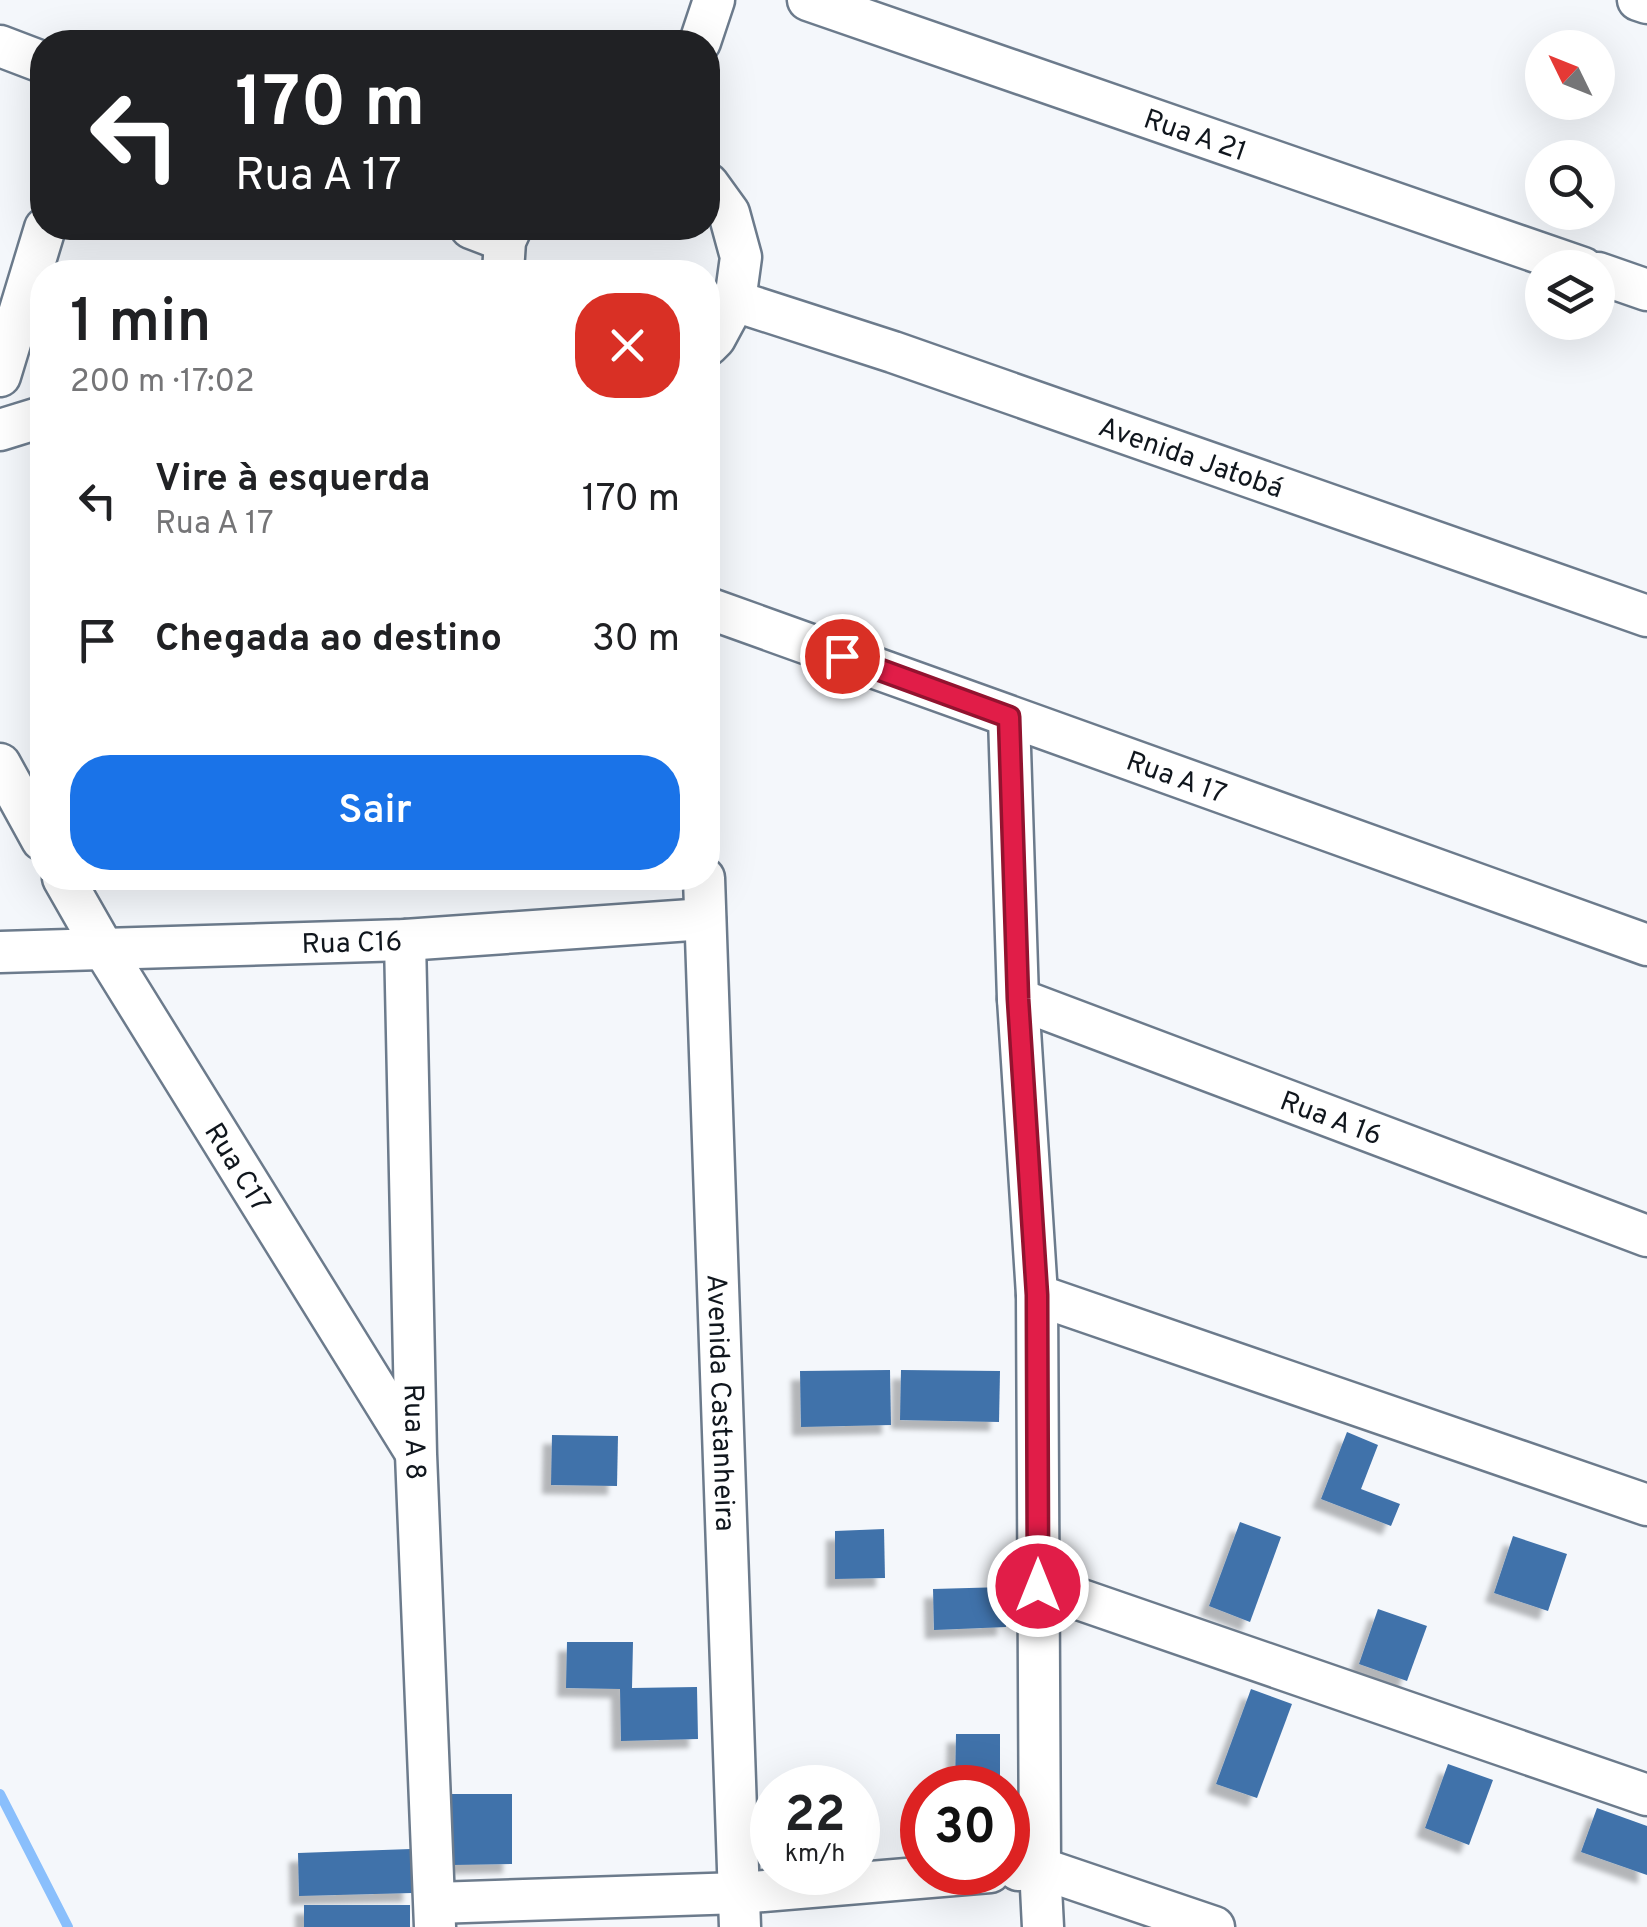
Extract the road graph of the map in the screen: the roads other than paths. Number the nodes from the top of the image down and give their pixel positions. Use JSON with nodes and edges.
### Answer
{"nodes":[{"id":1,"x":714,"y":0,"type":"edge"},
{"id":2,"x":808,"y":0,"type":"edge"},
{"id":3,"x":1638,"y":0,"type":"edge"},
{"id":4,"x":1647,"y":3,"type":"edge"},
{"id":5,"x":704,"y":30,"type":"edge"},
{"id":6,"x":0,"y":46,"type":"edge"},
{"id":7,"x":30,"y":57,"type":"edge"},
{"id":8,"x":720,"y":201,"type":"edge"},
{"id":9,"x":1531,"y":250,"type":"edge"},
{"id":10,"x":30,"y":277,"type":"edge"},
{"id":11,"x":1615,"y":278,"type":"edge"},
{"id":12,"x":1647,"y":290,"type":"edge"},
{"id":13,"x":735,"y":301,"type":"junction"},
{"id":14,"x":720,"y":329,"type":"edge"},
{"id":15,"x":0,"y":376,"type":"edge"},
{"id":16,"x":30,"y":421,"type":"edge"},
{"id":17,"x":0,"y":430,"type":"edge"},
{"id":18,"x":720,"y":612,"type":"edge"},
{"id":19,"x":1647,"y":616,"type":"edge"},
{"id":20,"x":1009,"y":717,"type":"junction"},
{"id":21,"x":0,"y":764,"type":"edge"},
{"id":22,"x":30,"y":818,"type":"edge"},
{"id":23,"x":71,"y":890,"type":"edge"},
{"id":24,"x":704,"y":890,"type":"edge"},
{"id":25,"x":705,"y":919,"type":"junction"},
{"id":26,"x":405,"y":940,"type":"junction"},
{"id":27,"x":1647,"y":945,"type":"edge"},
{"id":28,"x":103,"y":948,"type":"junction"},
{"id":29,"x":0,"y":952,"type":"edge"},
{"id":30,"x":1018,"y":999,"type":"junction"},
{"id":31,"x":1647,"y":1236,"type":"edge"},
{"id":32,"x":1037,"y":1295,"type":"junction"},
{"id":33,"x":416,"y":1454,"type":"junction"},
{"id":34,"x":1647,"y":1505,"type":"edge"},
{"id":35,"x":1038,"y":1586,"type":"junction"},
{"id":36,"x":1029,"y":1765,"type":"edge"},
{"id":37,"x":1647,"y":1796,"type":"edge"},
{"id":38,"x":1030,"y":1872,"type":"edge"},
{"id":39,"x":900,"y":1886,"type":"edge"},
{"id":40,"x":1030,"y":1888,"type":"edge"},
{"id":41,"x":740,"y":1910,"type":"edge"},
{"id":42,"x":435,"y":1915,"type":"edge"},
{"id":43,"x":1043,"y":1927,"type":"edge"},
{"id":44,"x":1214,"y":1927,"type":"edge"}],
"edges":[{"from":1,"to":5,"type":"street"},
{"from":2,"to":9,"type":"street","name":"Rua A 21"},
{"from":3,"to":4,"type":"street"},
{"from":6,"to":7,"type":"street"},
{"from":8,"to":13,"type":"street"},
{"from":10,"to":15,"type":"street"},
{"from":11,"to":12,"type":"street"},
{"from":13,"to":14,"type":"street"},
{"from":13,"to":19,"type":"street","name":"Avenida Jatobá"},
{"from":16,"to":17,"type":"street"},
{"from":18,"to":20,"type":"street","name":"Rua A 17"},
{"from":20,"to":27,"type":"street","name":"Rua A 17"},
{"from":20,"to":30,"type":"street"},
{"from":21,"to":22,"type":"street"},
{"from":23,"to":28,"type":"street","name":"Rua C17"},
{"from":24,"to":25,"type":"street","name":"Avenida Castanheira"},
{"from":25,"to":26,"type":"street","name":"Rua C16"},
{"from":25,"to":41,"type":"street","name":"Avenida Castanheira"},
{"from":26,"to":28,"type":"street","name":"Rua C16"},
{"from":26,"to":33,"type":"street","name":"Rua A 8"},
{"from":28,"to":29,"type":"street","name":"Rua C16"},
{"from":28,"to":33,"type":"street","name":"Rua C17"},
{"from":30,"to":31,"type":"street","name":"Rua A 16"},
{"from":30,"to":32,"type":"street"},
{"from":32,"to":34,"type":"street"},
{"from":32,"to":35,"type":"street"},
{"from":33,"to":42,"type":"street","name":"Rua A 8"},
{"from":35,"to":36,"type":"street"},
{"from":35,"to":37,"type":"street"},
{"from":38,"to":44,"type":"street"},
{"from":39,"to":41,"type":"street"},
{"from":40,"to":43,"type":"street"},
{"from":41,"to":42,"type":"street"}]}
